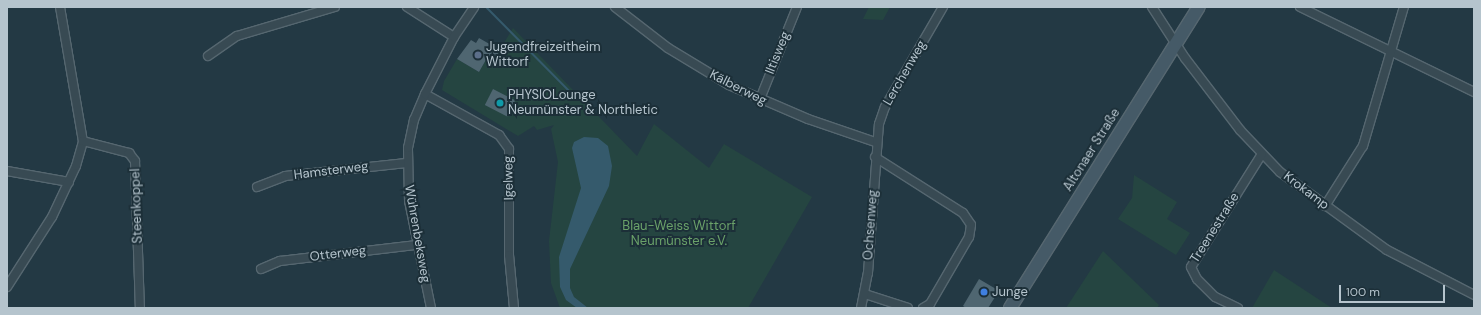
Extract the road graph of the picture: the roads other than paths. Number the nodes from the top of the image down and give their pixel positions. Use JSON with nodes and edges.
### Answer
{"nodes":[{"id":1,"x":60,"y":7,"type":"edge"},
{"id":2,"x":335,"y":7,"type":"edge"},
{"id":3,"x":407,"y":7,"type":"edge"},
{"id":4,"x":474,"y":7,"type":"edge"},
{"id":5,"x":615,"y":7,"type":"edge"},
{"id":6,"x":797,"y":7,"type":"edge"},
{"id":7,"x":943,"y":7,"type":"edge"},
{"id":8,"x":1152,"y":7,"type":"edge"},
{"id":9,"x":1199,"y":7,"type":"edge"},
{"id":10,"x":1300,"y":7,"type":"edge"},
{"id":11,"x":1404,"y":7,"type":"edge"},
{"id":12,"x":454,"y":37,"type":"junction"},
{"id":13,"x":1176,"y":44,"type":"junction"},
{"id":14,"x":1391,"y":49,"type":"junction"},
{"id":15,"x":208,"y":56,"type":"dead end"},
{"id":16,"x":1474,"y":92,"type":"edge"},
{"id":17,"x":425,"y":94,"type":"junction"},
{"id":18,"x":760,"y":99,"type":"junction"},
{"id":19,"x":83,"y":141,"type":"junction"},
{"id":20,"x":875,"y":142,"type":"junction"},
{"id":21,"x":1262,"y":154,"type":"junction"},
{"id":22,"x":875,"y":157,"type":"junction"},
{"id":23,"x":406,"y":163,"type":"junction"},
{"id":24,"x":7,"y":171,"type":"edge"},
{"id":25,"x":69,"y":182,"type":"junction"},
{"id":26,"x":257,"y":187,"type":"dead end"},
{"id":27,"x":1325,"y":206,"type":"junction"},
{"id":28,"x":417,"y":245,"type":"junction"},
{"id":29,"x":261,"y":269,"type":"dead end"},
{"id":30,"x":7,"y":287,"type":"edge"},
{"id":31,"x":865,"y":294,"type":"junction"},
{"id":32,"x":1474,"y":295,"type":"edge"},
{"id":33,"x":140,"y":308,"type":"edge"},
{"id":34,"x":431,"y":308,"type":"edge"},
{"id":35,"x":514,"y":308,"type":"edge"},
{"id":36,"x":861,"y":308,"type":"edge"},
{"id":37,"x":908,"y":308,"type":"edge"},
{"id":38,"x":923,"y":308,"type":"edge"},
{"id":39,"x":1010,"y":308,"type":"edge"},
{"id":40,"x":1238,"y":308,"type":"edge"}],
"edges":[{"from":1,"to":19,"type":"street"},
{"from":2,"to":15,"type":"street"},
{"from":3,"to":12,"type":"street"},
{"from":4,"to":12,"type":"street","name":"Wührenbeksweg"},
{"from":5,"to":18,"type":"street","name":"Kälberweg"},
{"from":6,"to":18,"type":"street","name":"Iltisweg"},
{"from":7,"to":20,"type":"street","name":"Lerchenweg"},
{"from":8,"to":13,"type":"street","name":"Krokamp"},
{"from":9,"to":13,"type":"main road","name":"Altonaer Straße"},
{"from":10,"to":14,"type":"street"},
{"from":11,"to":14,"type":"street"},
{"from":12,"to":17,"type":"street","name":"Wührenbeksweg"},
{"from":13,"to":21,"type":"street","name":"Krokamp"},
{"from":13,"to":39,"type":"main road","name":"Altonaer Straße"},
{"from":14,"to":16,"type":"street"},
{"from":14,"to":27,"type":"street"},
{"from":17,"to":23,"type":"street","name":"Wührenbeksweg"},
{"from":17,"to":35,"type":"street","name":"Igelweg"},
{"from":18,"to":20,"type":"street","name":"Kälberweg"},
{"from":19,"to":25,"type":"street"},
{"from":19,"to":33,"type":"street","name":"Steenkoppel"},
{"from":20,"to":22,"type":"street","name":"Ochsenweg"},
{"from":21,"to":27,"type":"street","name":"Krokamp"},
{"from":21,"to":40,"type":"street","name":"Treenestraße"},
{"from":22,"to":31,"type":"street","name":"Ochsenweg"},
{"from":22,"to":38,"type":"street"},
{"from":23,"to":26,"type":"street","name":"Hamsterweg"},
{"from":23,"to":28,"type":"street","name":"Wührenbeksweg"},
{"from":24,"to":25,"type":"street"},
{"from":25,"to":30,"type":"street"},
{"from":27,"to":32,"type":"street","name":"Krokamp"},
{"from":28,"to":29,"type":"street","name":"Otterweg"},
{"from":28,"to":34,"type":"street","name":"Wührenbeksweg"},
{"from":31,"to":36,"type":"street","name":"Ochsenweg"},
{"from":31,"to":37,"type":"street"}]}
